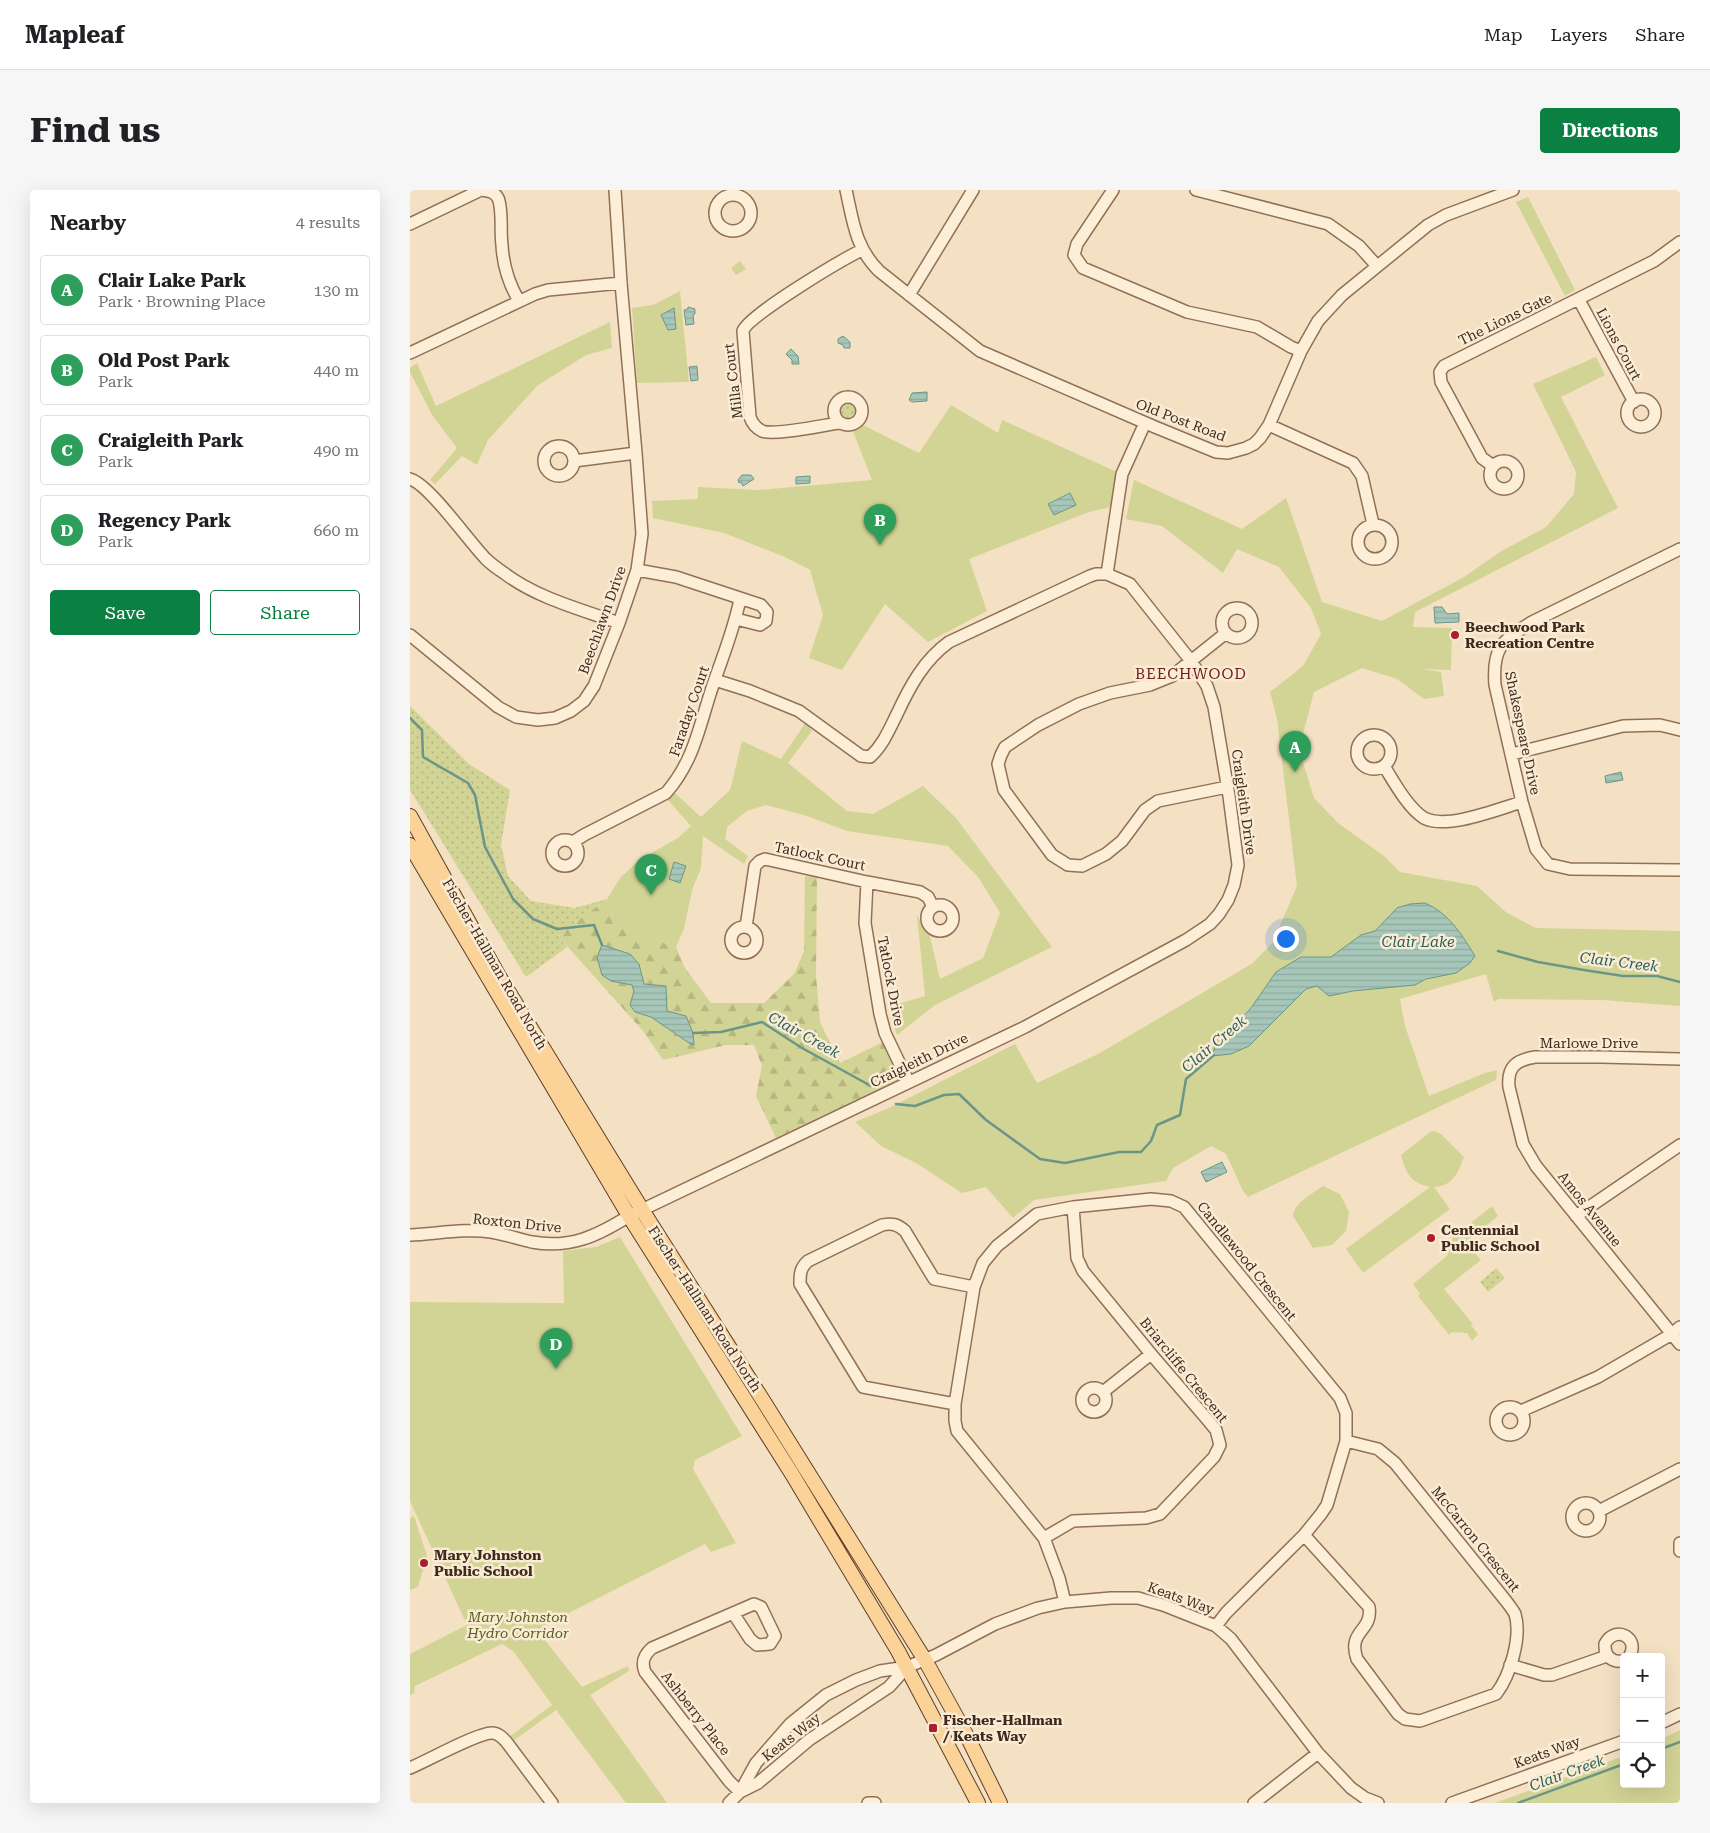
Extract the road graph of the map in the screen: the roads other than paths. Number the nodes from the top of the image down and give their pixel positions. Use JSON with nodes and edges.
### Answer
{"nodes":[{"id":1,"x":615,"y":190,"type":"edge"},
{"id":2,"x":846,"y":190,"type":"edge"},
{"id":3,"x":972,"y":190,"type":"edge"},
{"id":4,"x":1112,"y":190,"type":"edge"},
{"id":5,"x":1196,"y":190,"type":"edge"},
{"id":6,"x":1513,"y":190,"type":"edge"},
{"id":7,"x":410,"y":224,"type":"edge"},
{"id":8,"x":1680,"y":242,"type":"edge"},
{"id":9,"x":862,"y":250,"type":"junction"},
{"id":10,"x":1377,"y":266,"type":"junction"},
{"id":11,"x":621,"y":282,"type":"junction"},
{"id":12,"x":910,"y":295,"type":"junction"},
{"id":13,"x":1579,"y":300,"type":"junction"},
{"id":14,"x":519,"y":301,"type":"junction"},
{"id":15,"x":1301,"y":351,"type":"junction"},
{"id":16,"x":410,"y":353,"type":"edge"},
{"id":17,"x":1634,"y":402,"type":"dead end"},
{"id":18,"x":839,"y":423,"type":"dead end"},
{"id":19,"x":1145,"y":423,"type":"junction"},
{"id":20,"x":1269,"y":425,"type":"junction"},
{"id":21,"x":636,"y":453,"type":"junction"},
{"id":22,"x":574,"y":461,"type":"dead end"},
{"id":23,"x":1493,"y":466,"type":"dead end"},
{"id":24,"x":410,"y":479,"type":"edge"},
{"id":25,"x":1374,"y":524,"type":"dead end"},
{"id":26,"x":1680,"y":549,"type":"edge"},
{"id":27,"x":637,"y":570,"type":"junction"},
{"id":28,"x":1107,"y":574,"type":"junction"},
{"id":29,"x":740,"y":599,"type":"junction"},
{"id":30,"x":736,"y":619,"type":"junction"},
{"id":31,"x":619,"y":623,"type":"junction"},
{"id":32,"x":1226,"y":633,"type":"dead end"},
{"id":33,"x":410,"y":635,"type":"edge"},
{"id":34,"x":1191,"y":661,"type":"junction"},
{"id":35,"x":715,"y":680,"type":"junction"},
{"id":36,"x":1680,"y":730,"type":"edge"},
{"id":37,"x":1512,"y":754,"type":"junction"},
{"id":38,"x":1384,"y":766,"type":"dead end"},
{"id":39,"x":1227,"y":787,"type":"junction"},
{"id":40,"x":1522,"y":802,"type":"junction"},
{"id":41,"x":410,"y":816,"type":"edge"},
{"id":42,"x":573,"y":842,"type":"dead end"},
{"id":43,"x":410,"y":845,"type":"edge"},
{"id":44,"x":1680,"y":870,"type":"edge"},
{"id":45,"x":867,"y":882,"type":"junction"},
{"id":46,"x":933,"y":907,"type":"dead end"},
{"id":47,"x":746,"y":927,"type":"dead end"},
{"id":48,"x":1680,"y":1059,"type":"edge"},
{"id":49,"x":1508,"y":1078,"type":"joint"},
{"id":50,"x":908,"y":1081,"type":"junction"},
{"id":51,"x":1680,"y":1145,"type":"edge"},
{"id":52,"x":1072,"y":1207,"type":"junction"},
{"id":53,"x":643,"y":1210,"type":"junction"},
{"id":54,"x":629,"y":1216,"type":"junction"},
{"id":55,"x":1576,"y":1216,"type":"junction"},
{"id":56,"x":410,"y":1235,"type":"edge"},
{"id":57,"x":974,"y":1287,"type":"junction"},
{"id":58,"x":1676,"y":1331,"type":"edge"},
{"id":59,"x":1680,"y":1344,"type":"edge"},
{"id":60,"x":1150,"y":1354,"type":"junction"},
{"id":61,"x":1103,"y":1392,"type":"dead end"},
{"id":62,"x":955,"y":1404,"type":"junction"},
{"id":63,"x":1521,"y":1412,"type":"dead end"},
{"id":64,"x":1346,"y":1441,"type":"junction"},
{"id":65,"x":1680,"y":1469,"type":"edge"},
{"id":66,"x":1599,"y":1512,"type":"dead end"},
{"id":67,"x":1304,"y":1535,"type":"junction"},
{"id":68,"x":1044,"y":1538,"type":"junction"},
{"id":69,"x":1680,"y":1543,"type":"edge"},
{"id":70,"x":1680,"y":1551,"type":"edge"},
{"id":71,"x":1065,"y":1602,"type":"junction"},
{"id":72,"x":733,"y":1613,"type":"dead end"},
{"id":73,"x":1216,"y":1626,"type":"junction"},
{"id":74,"x":1631,"y":1653,"type":"edge"},
{"id":75,"x":1607,"y":1656,"type":"junction"},
{"id":76,"x":925,"y":1660,"type":"junction"},
{"id":77,"x":1620,"y":1662,"type":"edge"},
{"id":78,"x":1510,"y":1665,"type":"junction"},
{"id":79,"x":907,"y":1667,"type":"junction"},
{"id":80,"x":1680,"y":1714,"type":"edge"},
{"id":81,"x":1665,"y":1721,"type":"edge"},
{"id":82,"x":1620,"y":1741,"type":"edge"},
{"id":83,"x":1318,"y":1753,"type":"junction"},
{"id":84,"x":410,"y":1768,"type":"edge"},
{"id":85,"x":740,"y":1792,"type":"junction"},
{"id":86,"x":552,"y":1803,"type":"edge"},
{"id":87,"x":730,"y":1803,"type":"edge"},
{"id":88,"x":868,"y":1803,"type":"edge"},
{"id":89,"x":875,"y":1803,"type":"edge"},
{"id":90,"x":978,"y":1803,"type":"edge"},
{"id":91,"x":1000,"y":1803,"type":"edge"},
{"id":92,"x":1254,"y":1803,"type":"edge"},
{"id":93,"x":1378,"y":1803,"type":"edge"},
{"id":94,"x":1452,"y":1803,"type":"edge"}],
"edges":[{"from":1,"to":11,"type":"street","name":"Beechlawn Drive"},
{"from":2,"to":9,"type":"street","name":"Old Post Road"},
{"from":3,"to":12,"type":"street"},
{"from":4,"to":15,"type":"street"},
{"from":5,"to":10,"type":"street"},
{"from":6,"to":10,"type":"street","name":"Old Post Road"},
{"from":7,"to":14,"type":"street"},
{"from":8,"to":13,"type":"street","name":"The Lions Gate"},
{"from":9,"to":12,"type":"street","name":"Old Post Road"},
{"from":9,"to":18,"type":"street","name":"Milla Court"},
{"from":10,"to":15,"type":"street","name":"Old Post Road"},
{"from":11,"to":14,"type":"street"},
{"from":11,"to":21,"type":"street","name":"Beechlawn Drive"},
{"from":12,"to":19,"type":"street","name":"Old Post Road"},
{"from":13,"to":17,"type":"street","name":"Lions Court"},
{"from":13,"to":23,"type":"street","name":"The Lions Gate"},
{"from":14,"to":16,"type":"street"},
{"from":15,"to":20,"type":"street","name":"Old Post Road"},
{"from":19,"to":20,"type":"street","name":"Old Post Road"},
{"from":19,"to":28,"type":"street"},
{"from":20,"to":25,"type":"street"},
{"from":21,"to":22,"type":"street"},
{"from":21,"to":27,"type":"street","name":"Beechlawn Drive"},
{"from":24,"to":31,"type":"street"},
{"from":26,"to":37,"type":"street","name":"Shakespeare Drive"},
{"from":27,"to":29,"type":"street"},
{"from":27,"to":31,"type":"street","name":"Beechlawn Drive"},
{"from":28,"to":34,"type":"street","name":"Craigleith Drive"},
{"from":28,"to":35,"type":"street"},
{"from":29,"to":30,"type":"street","name":"Faraday Court"},
{"from":29,"to":30,"type":"street"},
{"from":30,"to":35,"type":"street","name":"Faraday Court"},
{"from":31,"to":33,"type":"street","name":"Beechlawn Drive"},
{"from":32,"to":34,"type":"street"},
{"from":34,"to":39,"type":"street","name":"Craigleith Drive"},
{"from":34,"to":39,"type":"street"},
{"from":35,"to":42,"type":"street","name":"Faraday Court"},
{"from":36,"to":37,"type":"street"},
{"from":37,"to":40,"type":"street","name":"Shakespeare Drive"},
{"from":38,"to":40,"type":"street"},
{"from":39,"to":50,"type":"street","name":"Craigleith Drive"},
{"from":40,"to":44,"type":"street","name":"Shakespeare Drive"},
{"from":41,"to":53,"type":"main road","name":"Fischer-Hallman Road North"},
{"from":43,"to":54,"type":"main road","name":"Fischer-Hallman Road North"},
{"from":45,"to":46,"type":"street","name":"Tatlock Court"},
{"from":45,"to":47,"type":"street","name":"Tatlock Court"},
{"from":45,"to":50,"type":"street","name":"Tatlock Drive"},
{"from":48,"to":49,"type":"street","name":"Marlowe Drive"},
{"from":49,"to":55,"type":"street","name":"Amos Avenue"},
{"from":50,"to":53,"type":"street","name":"Craigleith Drive"},
{"from":51,"to":55,"type":"street"},
{"from":52,"to":57,"type":"street","name":"Candlewood Crescent"},
{"from":52,"to":60,"type":"street","name":"Briarcliffe Crescent"},
{"from":52,"to":64,"type":"street","name":"Candlewood Crescent"},
{"from":53,"to":54,"type":"street","name":"Roxton Drive"},
{"from":53,"to":76,"type":"main road","name":"Fischer-Hallman Road North"},
{"from":54,"to":56,"type":"street","name":"Roxton Drive"},
{"from":54,"to":79,"type":"main road","name":"Fischer-Hallman Road North"},
{"from":55,"to":58,"type":"street","name":"Amos Avenue"},
{"from":57,"to":62,"type":"street","name":"Candlewood Crescent"},
{"from":57,"to":62,"type":"street"},
{"from":58,"to":59,"type":"street","name":"Amos Avenue"},
{"from":58,"to":63,"type":"street"},
{"from":60,"to":61,"type":"street"},
{"from":60,"to":68,"type":"street","name":"Briarcliffe Crescent"},
{"from":62,"to":68,"type":"street","name":"Candlewood Crescent"},
{"from":64,"to":67,"type":"street","name":"Candlewood Crescent"},
{"from":64,"to":78,"type":"street","name":"McCarron Crescent"},
{"from":65,"to":66,"type":"street"},
{"from":67,"to":73,"type":"street","name":"Candlewood Crescent"},
{"from":67,"to":78,"type":"street","name":"McCarron Crescent"},
{"from":68,"to":71,"type":"street","name":"Candlewood Crescent"},
{"from":69,"to":70,"type":"street"},
{"from":71,"to":73,"type":"street","name":"Keats Way"},
{"from":71,"to":76,"type":"street","name":"Keats Way"},
{"from":72,"to":85,"type":"street","name":"Ashberry Place"},
{"from":73,"to":83,"type":"street","name":"Keats Way"},
{"from":74,"to":75,"type":"street"},
{"from":75,"to":77,"type":"street"},
{"from":75,"to":78,"type":"street"},
{"from":76,"to":79,"type":"street","name":"Keats Way"},
{"from":76,"to":91,"type":"main road","name":"Fischer-Hallman Road North"},
{"from":79,"to":85,"type":"street","name":"Keats Way"},
{"from":79,"to":85,"type":"street","name":"Keats Way"},
{"from":79,"to":90,"type":"main road","name":"Fischer-Hallman Road North"},
{"from":80,"to":81,"type":"street"},
{"from":82,"to":94,"type":"street","name":"Keats Way"},
{"from":83,"to":92,"type":"street"},
{"from":83,"to":93,"type":"street","name":"Keats Way"},
{"from":84,"to":86,"type":"street"},
{"from":85,"to":87,"type":"street","name":"Keats Way"},
{"from":88,"to":89,"type":"street"}]}
